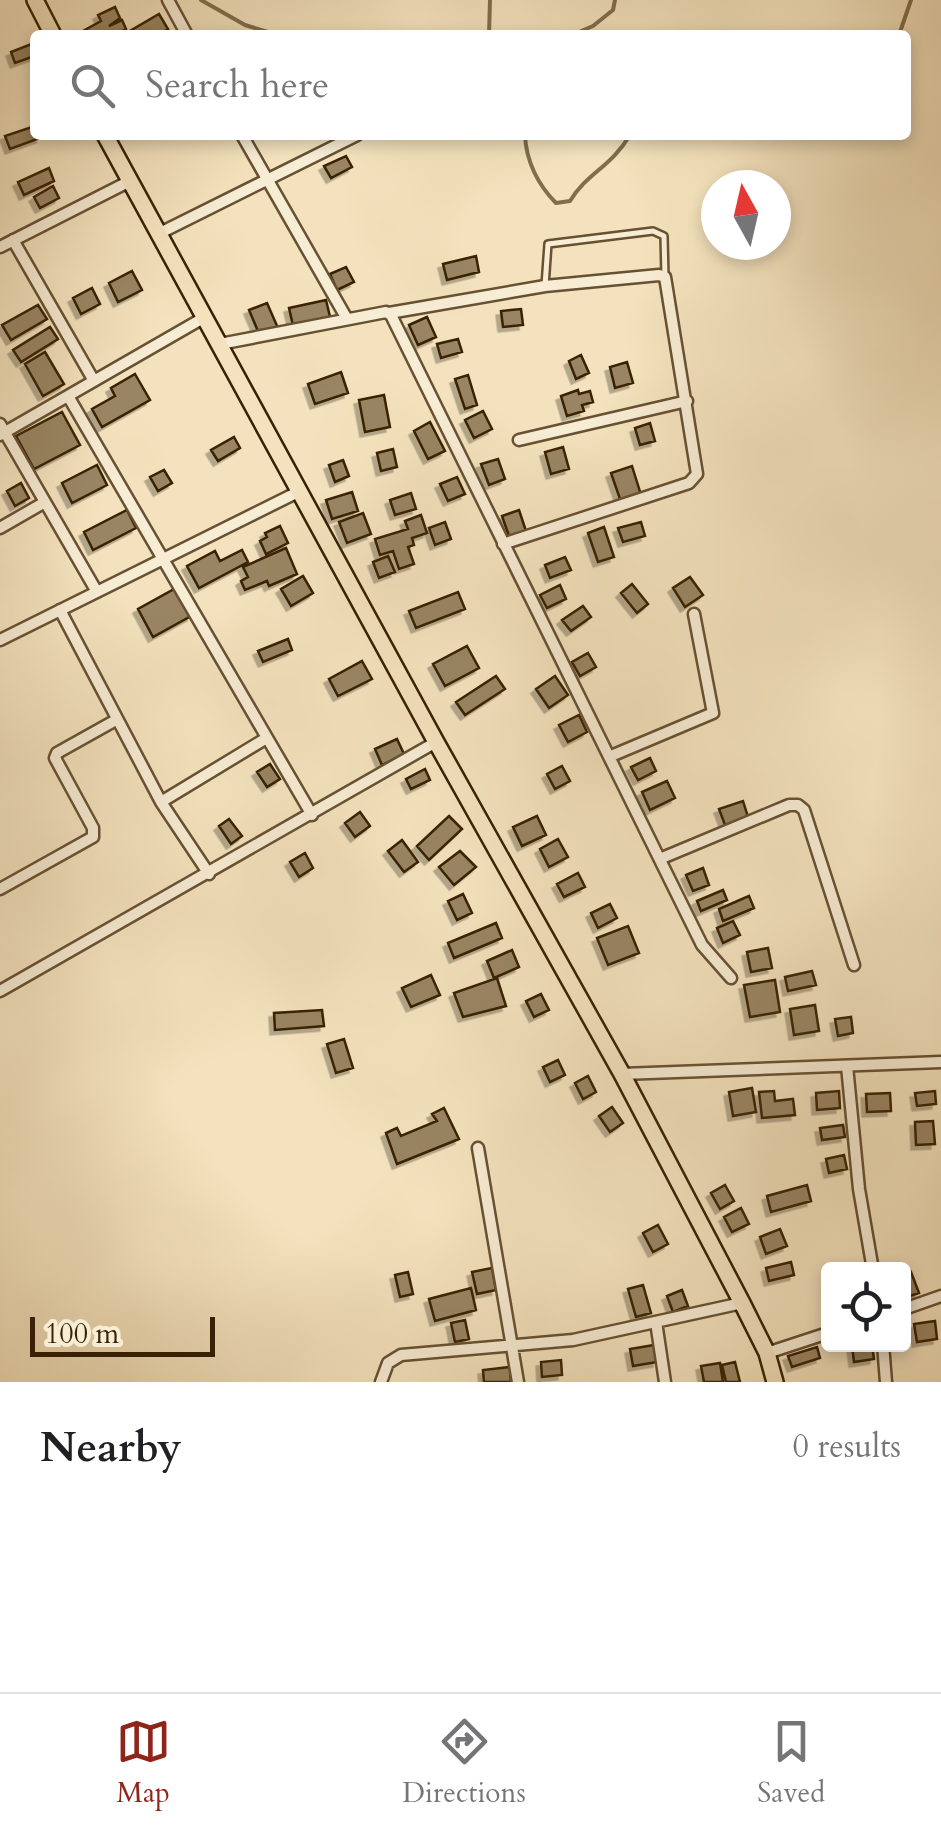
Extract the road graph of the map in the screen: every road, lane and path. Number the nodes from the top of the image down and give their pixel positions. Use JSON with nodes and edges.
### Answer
{"nodes":[{"id":1,"x":35,"y":0,"type":"edge"},
{"id":2,"x":168,"y":0,"type":"edge"},
{"id":3,"x":50,"y":30,"type":"edge"},
{"id":4,"x":184,"y":30,"type":"edge"},
{"id":5,"x":109,"y":140,"type":"edge"},
{"id":6,"x":245,"y":140,"type":"edge"},
{"id":7,"x":347,"y":140,"type":"edge"},
{"id":8,"x":267,"y":180,"type":"junction"},
{"id":9,"x":130,"y":181,"type":"junction"},
{"id":10,"x":160,"y":232,"type":"junction"},
{"id":11,"x":13,"y":240,"type":"junction"},
{"id":12,"x":0,"y":247,"type":"edge"},
{"id":13,"x":666,"y":277,"type":"junction"},
{"id":14,"x":545,"y":286,"type":"junction"},
{"id":15,"x":389,"y":313,"type":"junction"},
{"id":16,"x":205,"y":317,"type":"junction"},
{"id":17,"x":347,"y":319,"type":"junction"},
{"id":18,"x":220,"y":344,"type":"junction"},
{"id":19,"x":94,"y":381,"type":"junction"},
{"id":20,"x":68,"y":396,"type":"junction"},
{"id":21,"x":687,"y":400,"type":"junction"},
{"id":22,"x":2,"y":430,"type":"edge"},
{"id":23,"x":519,"y":440,"type":"dead end"},
{"id":24,"x":300,"y":492,"type":"junction"},
{"id":25,"x":45,"y":502,"type":"junction"},
{"id":26,"x":0,"y":528,"type":"edge"},
{"id":27,"x":503,"y":544,"type":"junction"},
{"id":28,"x":164,"y":559,"type":"junction"},
{"id":29,"x":97,"y":592,"type":"junction"},
{"id":30,"x":60,"y":610,"type":"junction"},
{"id":31,"x":694,"y":614,"type":"dead end"},
{"id":32,"x":0,"y":640,"type":"edge"},
{"id":33,"x":116,"y":720,"type":"junction"},
{"id":34,"x":265,"y":739,"type":"junction"},
{"id":35,"x":436,"y":742,"type":"junction"},
{"id":36,"x":610,"y":756,"type":"junction"},
{"id":37,"x":161,"y":802,"type":"junction"},
{"id":38,"x":312,"y":816,"type":"junction"},
{"id":39,"x":662,"y":858,"type":"junction"},
{"id":40,"x":209,"y":874,"type":"junction"},
{"id":41,"x":0,"y":889,"type":"edge"},
{"id":42,"x":854,"y":965,"type":"dead end"},
{"id":43,"x":731,"y":978,"type":"dead end"},
{"id":44,"x":0,"y":991,"type":"edge"},
{"id":45,"x":941,"y":1062,"type":"edge"},
{"id":46,"x":847,"y":1066,"type":"junction"},
{"id":47,"x":622,"y":1074,"type":"junction"},
{"id":48,"x":478,"y":1148,"type":"dead end"},
{"id":49,"x":872,"y":1262,"type":"edge"},
{"id":50,"x":941,"y":1296,"type":"edge"},
{"id":51,"x":742,"y":1303,"type":"junction"},
{"id":52,"x":911,"y":1306,"type":"edge"},
{"id":53,"x":656,"y":1322,"type":"junction"},
{"id":54,"x":821,"y":1335,"type":"edge"},
{"id":55,"x":514,"y":1345,"type":"junction"},
{"id":56,"x":884,"y":1352,"type":"edge"},
{"id":57,"x":767,"y":1353,"type":"junction"},
{"id":58,"x":381,"y":1382,"type":"edge"},
{"id":59,"x":518,"y":1382,"type":"edge"},
{"id":60,"x":665,"y":1382,"type":"edge"},
{"id":61,"x":775,"y":1382,"type":"edge"},
{"id":62,"x":886,"y":1382,"type":"edge"}],
"edges":[{"from":1,"to":3,"type":"highway"},
{"from":2,"to":4,"type":"street"},
{"from":5,"to":9,"type":"highway"},
{"from":6,"to":8,"type":"street"},
{"from":7,"to":8,"type":"street"},
{"from":8,"to":10,"type":"street"},
{"from":8,"to":17,"type":"street"},
{"from":9,"to":10,"type":"highway"},
{"from":9,"to":11,"type":"street"},
{"from":10,"to":16,"type":"highway"},
{"from":11,"to":12,"type":"street"},
{"from":11,"to":19,"type":"street"},
{"from":13,"to":14,"type":"street"},
{"from":13,"to":14,"type":"lane"},
{"from":13,"to":21,"type":"street"},
{"from":14,"to":15,"type":"street"},
{"from":15,"to":17,"type":"street"},
{"from":15,"to":27,"type":"street"},
{"from":16,"to":18,"type":"highway"},
{"from":16,"to":19,"type":"street"},
{"from":17,"to":18,"type":"street"},
{"from":18,"to":24,"type":"highway"},
{"from":19,"to":20,"type":"street"},
{"from":20,"to":22,"type":"street"},
{"from":20,"to":28,"type":"street"},
{"from":21,"to":23,"type":"street"},
{"from":21,"to":27,"type":"street"},
{"from":22,"to":25,"type":"street"},
{"from":24,"to":28,"type":"street"},
{"from":24,"to":35,"type":"highway"},
{"from":25,"to":26,"type":"street"},
{"from":25,"to":29,"type":"street"},
{"from":27,"to":36,"type":"street"},
{"from":28,"to":29,"type":"street"},
{"from":28,"to":34,"type":"street"},
{"from":29,"to":30,"type":"street"},
{"from":30,"to":32,"type":"street"},
{"from":30,"to":33,"type":"street"},
{"from":31,"to":36,"type":"street"},
{"from":33,"to":37,"type":"street"},
{"from":33,"to":41,"type":"street"},
{"from":34,"to":37,"type":"street"},
{"from":34,"to":38,"type":"street"},
{"from":35,"to":38,"type":"street"},
{"from":35,"to":47,"type":"highway"},
{"from":36,"to":39,"type":"street"},
{"from":37,"to":40,"type":"street"},
{"from":38,"to":40,"type":"street"},
{"from":39,"to":42,"type":"street"},
{"from":39,"to":43,"type":"street"},
{"from":40,"to":44,"type":"street"},
{"from":45,"to":46,"type":"street"},
{"from":46,"to":47,"type":"street"},
{"from":46,"to":49,"type":"street"},
{"from":47,"to":51,"type":"highway"},
{"from":48,"to":55,"type":"street"},
{"from":50,"to":52,"type":"street"},
{"from":51,"to":53,"type":"street"},
{"from":51,"to":57,"type":"highway"},
{"from":53,"to":55,"type":"street"},
{"from":53,"to":60,"type":"street"},
{"from":54,"to":57,"type":"street"},
{"from":55,"to":58,"type":"street"},
{"from":55,"to":59,"type":"street"},
{"from":56,"to":62,"type":"street"},
{"from":57,"to":61,"type":"highway"}]}
